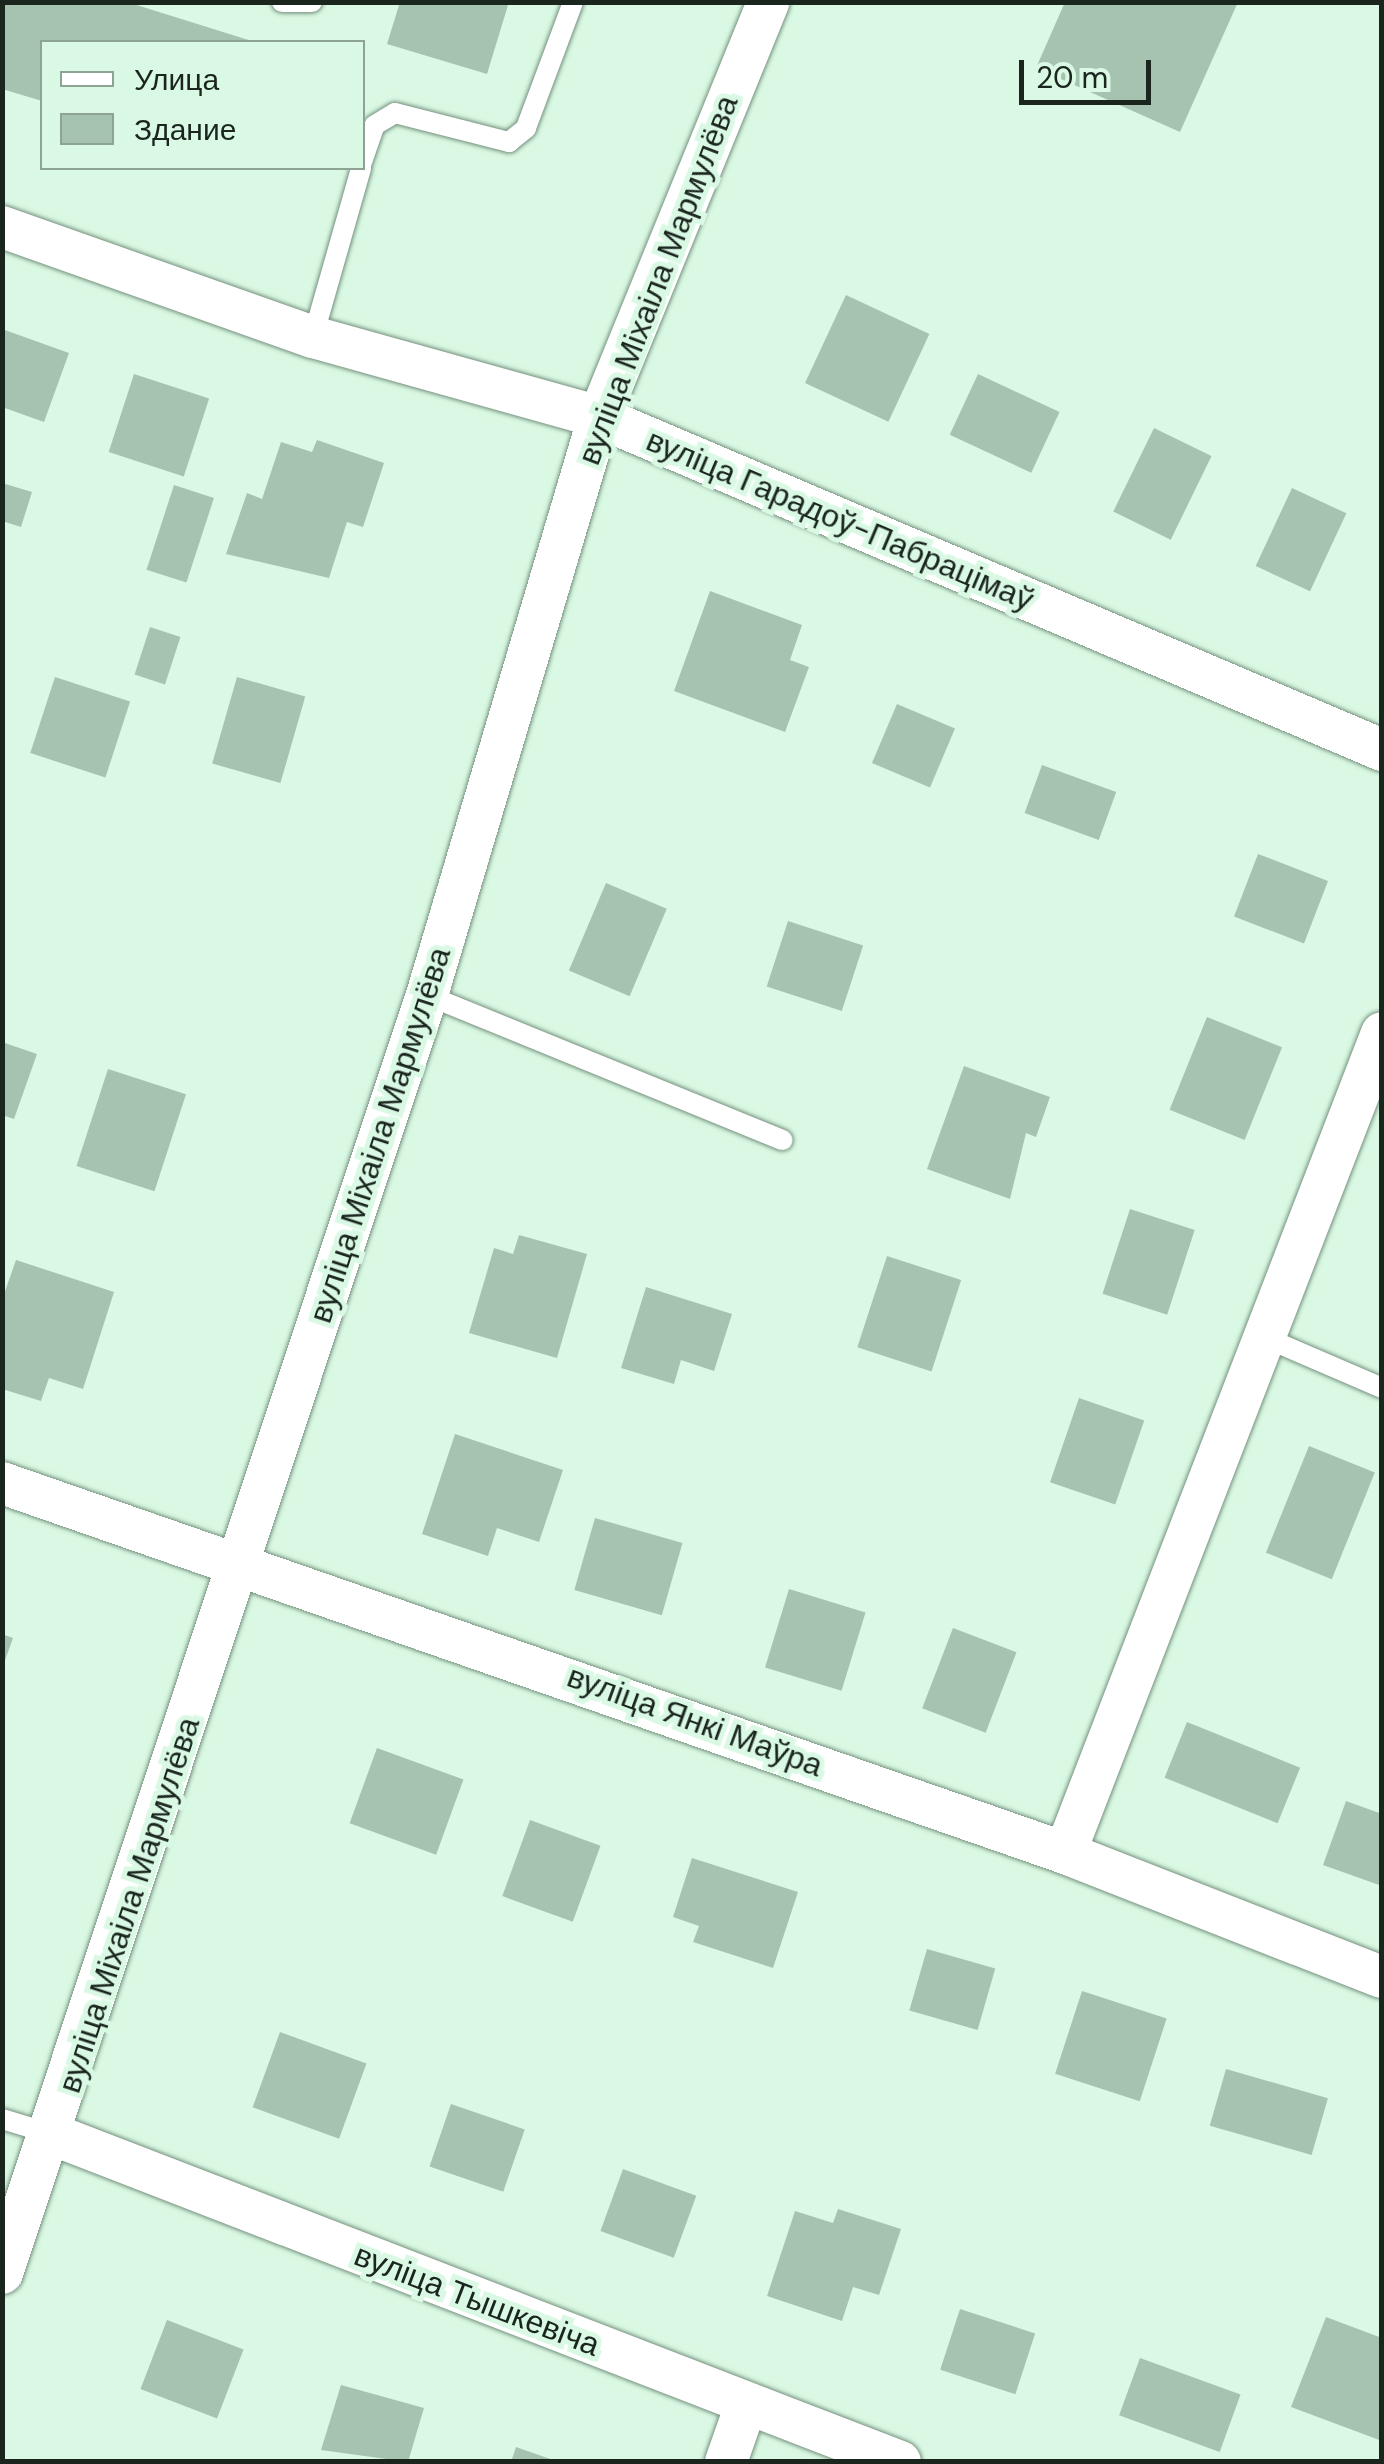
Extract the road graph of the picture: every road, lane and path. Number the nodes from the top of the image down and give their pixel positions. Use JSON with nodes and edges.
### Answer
{"nodes":[{"id":1,"x":282,"y":2,"type":"edge"},
{"id":2,"x":312,"y":2,"type":"edge"},
{"id":3,"x":573,"y":2,"type":"edge"},
{"id":4,"x":768,"y":2,"type":"edge"},
{"id":5,"x":365,"y":156,"type":"edge"},
{"id":6,"x":361,"y":170,"type":"edge"},
{"id":7,"x":2,"y":227,"type":"edge"},
{"id":8,"x":313,"y":337,"type":"junction"},
{"id":9,"x":599,"y":417,"type":"junction"},
{"id":10,"x":1382,"y":750,"type":"edge"},
{"id":11,"x":428,"y":995,"type":"junction"},
{"id":12,"x":1382,"y":1032,"type":"edge"},
{"id":13,"x":783,"y":1140,"type":"dead end"},
{"id":14,"x":1266,"y":1338,"type":"junction"},
{"id":15,"x":1382,"y":1388,"type":"edge"},
{"id":16,"x":2,"y":1483,"type":"edge"},
{"id":17,"x":242,"y":1559,"type":"junction"},
{"id":18,"x":1066,"y":1853,"type":"junction"},
{"id":19,"x":1382,"y":1977,"type":"edge"},
{"id":20,"x":2,"y":2119,"type":"edge"},
{"id":21,"x":54,"y":2135,"type":"junction"},
{"id":22,"x":2,"y":2272,"type":"edge"},
{"id":23,"x":746,"y":2405,"type":"junction"},
{"id":24,"x":726,"y":2462,"type":"edge"},
{"id":25,"x":900,"y":2462,"type":"edge"}],
"edges":[{"from":1,"to":2,"type":"lane"},
{"from":3,"to":5,"type":"lane"},
{"from":4,"to":9,"type":"street","name":"вуліца Міхаіла Мармулёва"},
{"from":6,"to":8,"type":"lane"},
{"from":7,"to":8,"type":"street","name":"вуліца Гарадоў-Пабрацімаў"},
{"from":8,"to":9,"type":"street","name":"вуліца Гарадоў-Пабрацімаў"},
{"from":9,"to":10,"type":"street","name":"вуліца Гарадоў-Пабрацімаў"},
{"from":9,"to":11,"type":"street","name":"вуліца Міхаіла Мармулёва"},
{"from":11,"to":13,"type":"lane"},
{"from":11,"to":17,"type":"street","name":"вуліца Міхаіла Мармулёва"},
{"from":12,"to":14,"type":"street"},
{"from":14,"to":15,"type":"lane"},
{"from":14,"to":18,"type":"street"},
{"from":16,"to":17,"type":"street","name":"вуліца Янкі Маўра"},
{"from":17,"to":18,"type":"street","name":"вуліца Янкі Маўра"},
{"from":17,"to":21,"type":"street","name":"вуліца Міхаіла Мармулёва"},
{"from":18,"to":19,"type":"street","name":"вуліца Янкі Маўра"},
{"from":20,"to":21,"type":"lane"},
{"from":21,"to":22,"type":"street","name":"вуліца Міхаіла Мармулёва"},
{"from":21,"to":23,"type":"street","name":"вуліца Тышкевіча"},
{"from":23,"to":24,"type":"street"},
{"from":23,"to":25,"type":"street","name":"вуліца Тышкевіча"}]}
